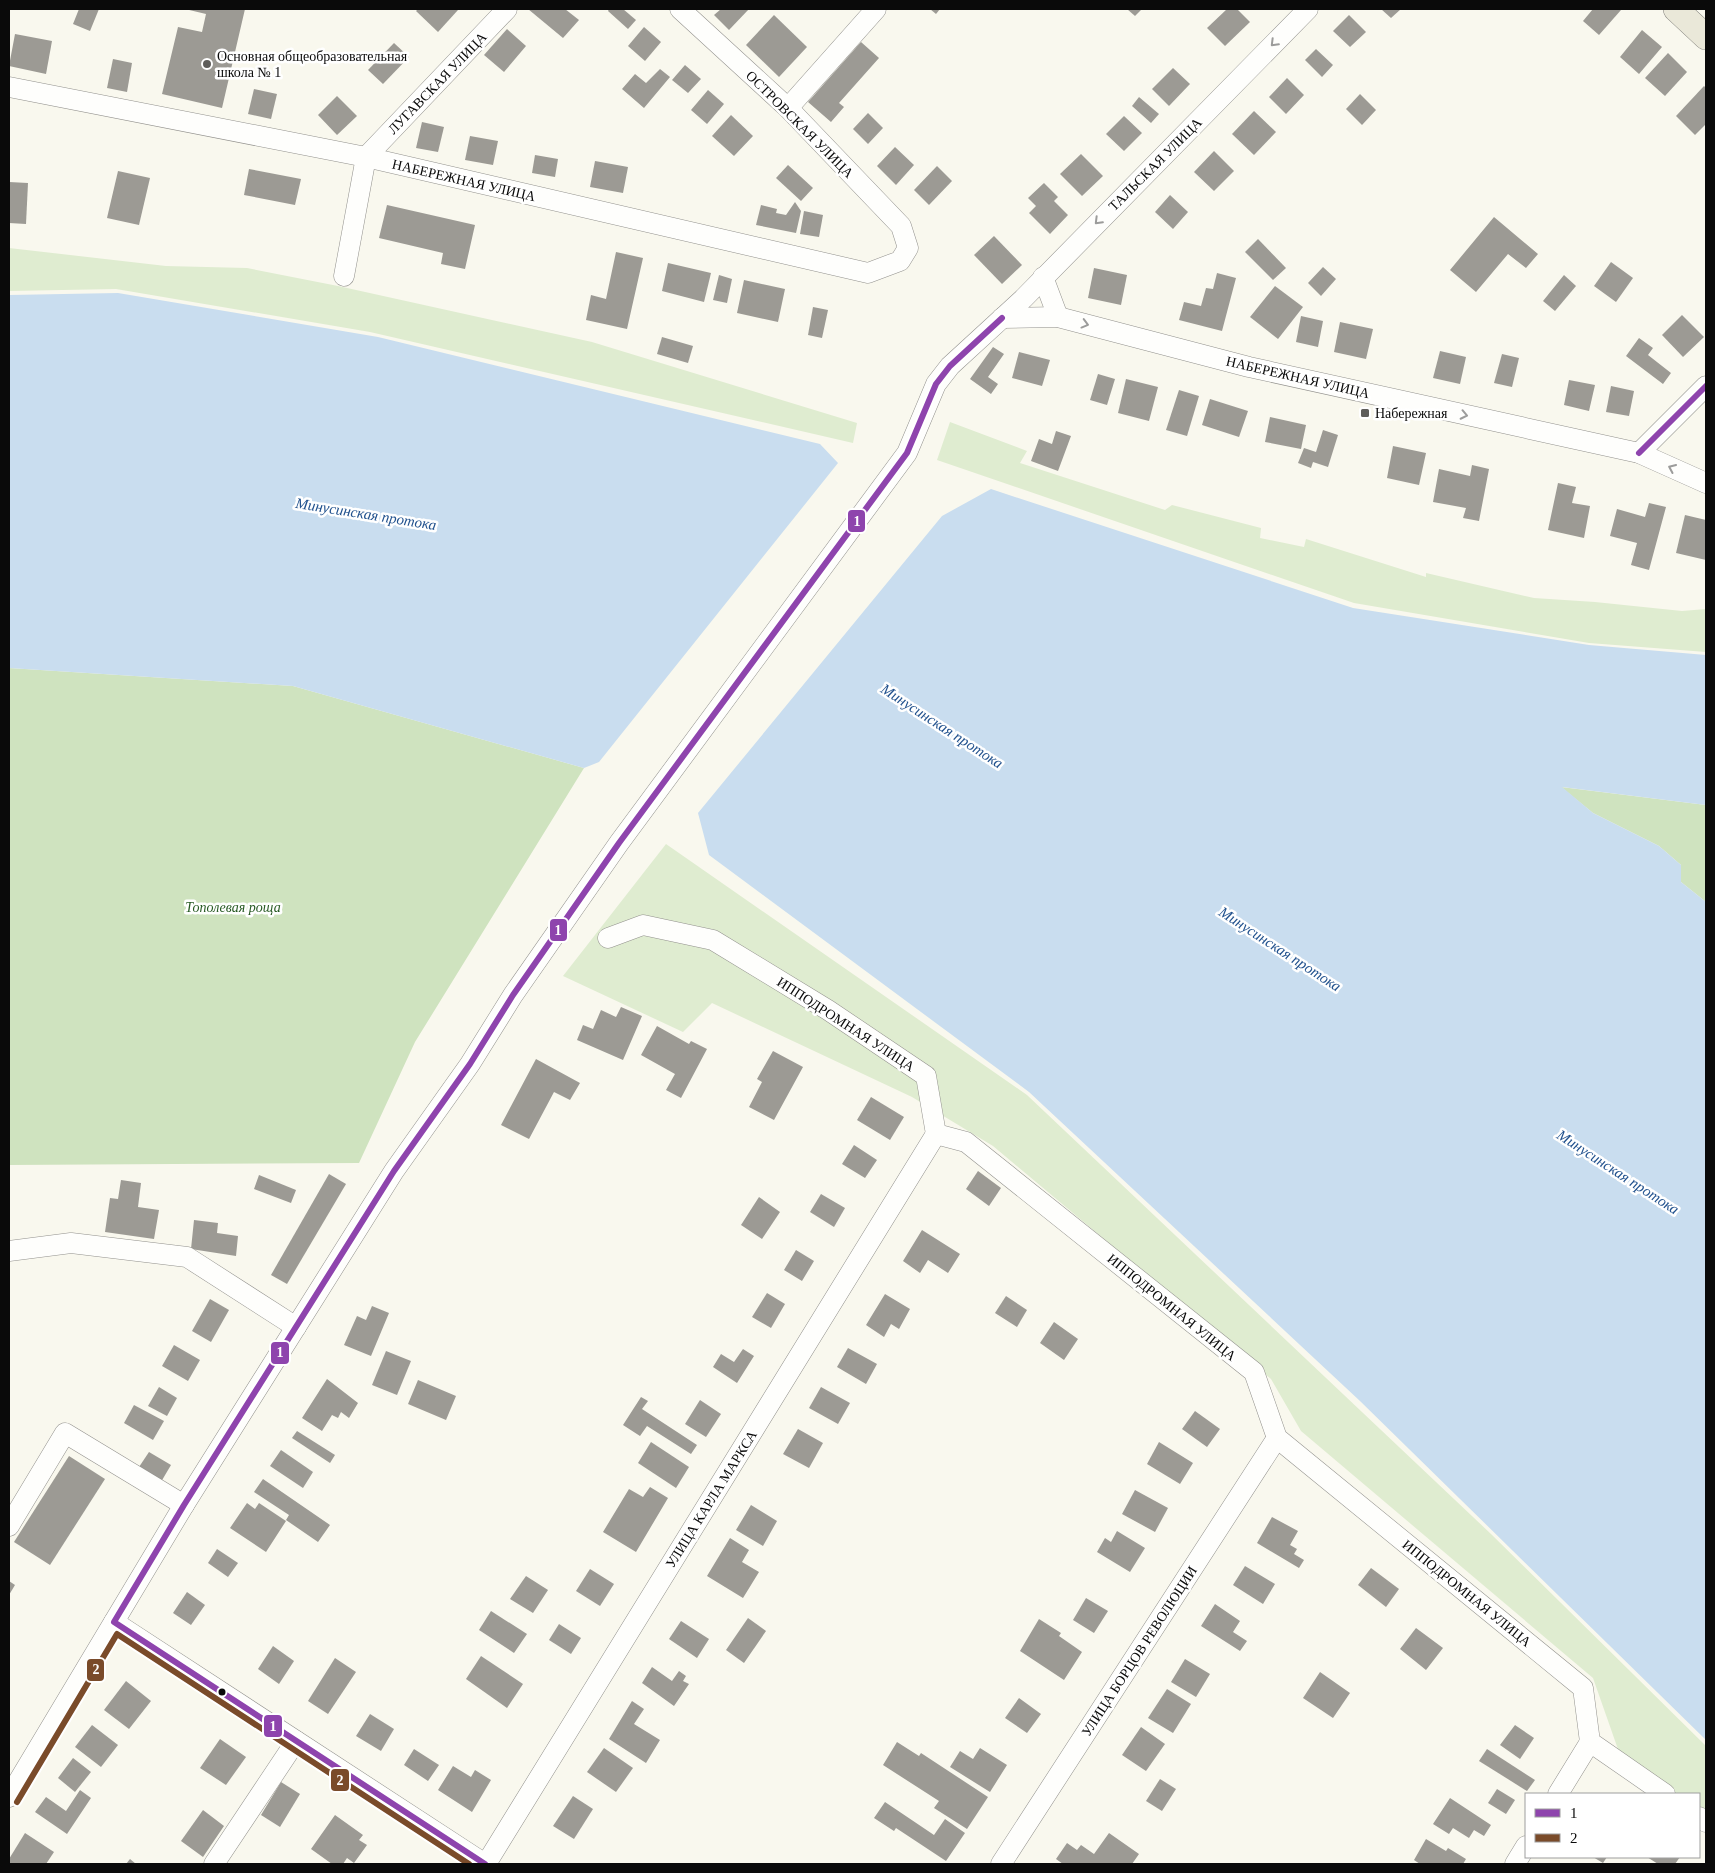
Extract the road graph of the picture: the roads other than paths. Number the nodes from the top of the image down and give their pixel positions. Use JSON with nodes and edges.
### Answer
{"nodes":[{"id":1,"x":507,"y":9,"type":"edge"},
{"id":2,"x":680,"y":9,"type":"edge"},
{"id":3,"x":876,"y":9,"type":"edge"},
{"id":4,"x":1308,"y":9,"type":"edge"},
{"id":5,"x":1676,"y":9,"type":"edge"},
{"id":6,"x":1706,"y":37,"type":"edge"},
{"id":7,"x":9,"y":87,"type":"edge"},
{"id":8,"x":788,"y":108,"type":"junction"},
{"id":9,"x":366,"y":157,"type":"junction"},
{"id":10,"x":908,"y":248,"type":"joint"},
{"id":11,"x":344,"y":276,"type":"dead end"},
{"id":12,"x":1043,"y":277,"type":"junction"},
{"id":13,"x":1058,"y":317,"type":"junction"},
{"id":14,"x":1002,"y":318,"type":"junction"},
{"id":15,"x":1706,"y":386,"type":"edge"},
{"id":16,"x":1639,"y":453,"type":"junction"},
{"id":17,"x":1706,"y":483,"type":"edge"},
{"id":18,"x":608,"y":938,"type":"dead end"},
{"id":19,"x":936,"y":1134,"type":"junction"},
{"id":20,"x":9,"y":1251,"type":"edge"},
{"id":21,"x":296,"y":1326,"type":"junction"},
{"id":22,"x":1276,"y":1438,"type":"junction"},
{"id":23,"x":184,"y":1505,"type":"junction"},
{"id":24,"x":9,"y":1526,"type":"edge"},
{"id":25,"x":114,"y":1622,"type":"junction"},
{"id":26,"x":296,"y":1741,"type":"junction"},
{"id":27,"x":1590,"y":1742,"type":"junction"},
{"id":28,"x":1559,"y":1793,"type":"edge"},
{"id":29,"x":1665,"y":1793,"type":"edge"},
{"id":30,"x":9,"y":1797,"type":"edge"},
{"id":31,"x":1525,"y":1848,"type":"edge"},
{"id":32,"x":214,"y":1864,"type":"edge"},
{"id":33,"x":486,"y":1864,"type":"edge"},
{"id":34,"x":1001,"y":1864,"type":"edge"},
{"id":35,"x":1515,"y":1864,"type":"edge"}],
"edges":[{"from":1,"to":9,"type":"street","name":"ЛУГАВСКАЯ УЛИЦА"},
{"from":2,"to":8,"type":"street","name":"ОСТРОВСКАЯ УЛИЦА"},
{"from":3,"to":8,"type":"street"},
{"from":4,"to":12,"type":"street","name":"ТАЛЬСКАЯ УЛИЦА","one_way":true},
{"from":5,"to":6,"type":"main road"},
{"from":7,"to":9,"type":"street","name":"НАБЕРЕЖНАЯ УЛИЦА"},
{"from":8,"to":10,"type":"street","name":"ОСТРОВСКАЯ УЛИЦА"},
{"from":9,"to":10,"type":"street","name":"НАБЕРЕЖНАЯ УЛИЦА"},
{"from":9,"to":11,"type":"street"},
{"from":12,"to":13,"type":"street"},
{"from":12,"to":14,"type":"street","name":"ТАЛЬСКАЯ УЛИЦА"},
{"from":13,"to":14,"type":"street","name":"НАБЕРЕЖНАЯ УЛИЦА"},
{"from":13,"to":16,"type":"street","name":"НАБЕРЕЖНАЯ УЛИЦА","one_way":true},
{"from":14,"to":21,"type":"street","name":"ТАЛЬСКАЯ УЛИЦА"},
{"from":15,"to":16,"type":"street"},
{"from":17,"to":16,"type":"street","name":"НАБЕРЕЖНАЯ УЛИЦА","one_way":true},
{"from":18,"to":19,"type":"street","name":"ИППОДРОМНАЯ УЛИЦА"},
{"from":19,"to":22,"type":"street","name":"ИППОДРОМНАЯ УЛИЦА"},
{"from":19,"to":33,"type":"street","name":"УЛИЦА КАРЛА МАРКСА"},
{"from":20,"to":21,"type":"street"},
{"from":21,"to":23,"type":"street","name":"ТАЛЬСКАЯ УЛИЦА"},
{"from":22,"to":27,"type":"street","name":"ИППОДРОМНАЯ УЛИЦА"},
{"from":22,"to":34,"type":"street","name":"УЛИЦА БОРЦОВ РЕВОЛЮЦИИ"},
{"from":23,"to":24,"type":"street"},
{"from":23,"to":25,"type":"street","name":"ТАЛЬСКАЯ УЛИЦА"},
{"from":25,"to":26,"type":"street"},
{"from":25,"to":30,"type":"street","name":"ТАЛЬСКАЯ УЛИЦА"},
{"from":26,"to":32,"type":"street"},
{"from":26,"to":33,"type":"street"},
{"from":27,"to":28,"type":"street"},
{"from":27,"to":29,"type":"street"},
{"from":31,"to":35,"type":"street"}]}
